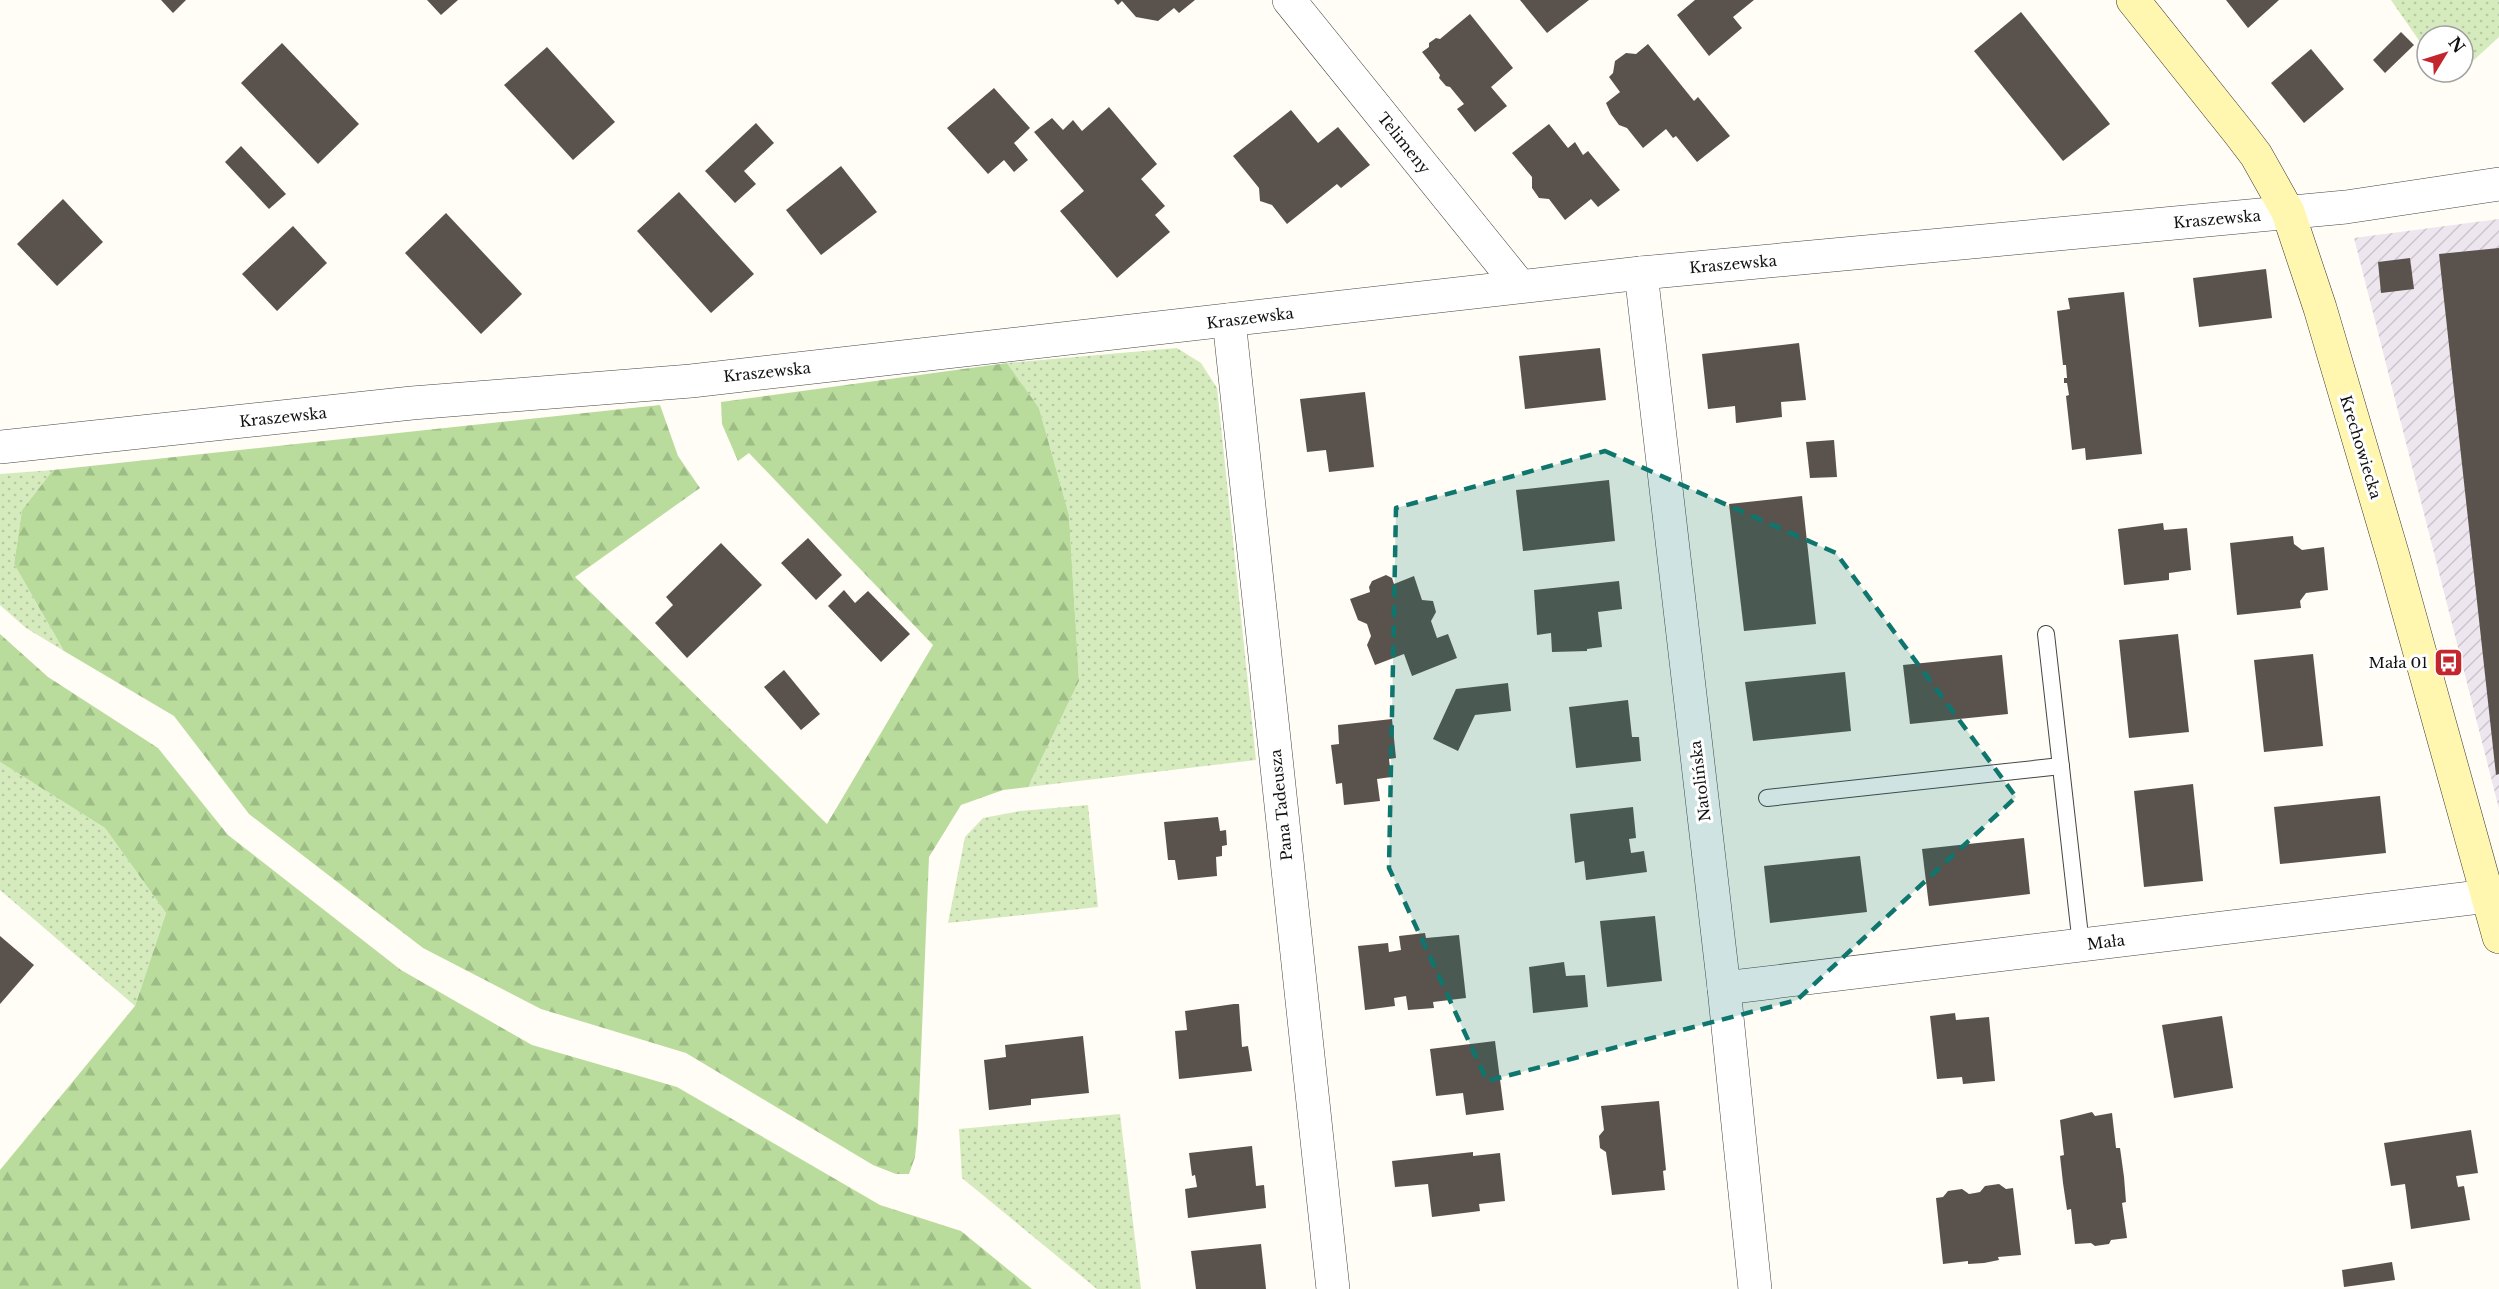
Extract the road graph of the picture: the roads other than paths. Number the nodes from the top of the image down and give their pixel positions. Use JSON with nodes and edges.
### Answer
{"nodes":[{"id":1,"x":1289,"y":0,"type":"edge"},
{"id":2,"x":2134,"y":0,"type":"edge"},
{"id":3,"x":2499,"y":184,"type":"edge"},
{"id":4,"x":2288,"y":212,"type":"junction"},
{"id":5,"x":1641,"y":273,"type":"junction"},
{"id":6,"x":1519,"y":285,"type":"junction"},
{"id":7,"x":1229,"y":320,"type":"junction"},
{"id":8,"x":0,"y":447,"type":"edge"},
{"id":9,"x":2046,"y":634,"type":"dead end"},
{"id":10,"x":2061,"y":766,"type":"junction"},
{"id":11,"x":1767,"y":798,"type":"dead end"},
{"id":12,"x":2495,"y":918,"type":"edge"},
{"id":13,"x":2081,"y":945,"type":"junction"},
{"id":14,"x":1724,"y":988,"type":"junction"},
{"id":15,"x":1333,"y":1289,"type":"edge"},
{"id":16,"x":1755,"y":1289,"type":"edge"}],
"edges":[{"from":1,"to":6,"type":"street","name":"Telimeny"},
{"from":2,"to":4,"type":"street","name":"Krechowiecka"},
{"from":3,"to":4,"type":"street","name":"Kraszewska"},
{"from":4,"to":5,"type":"street","name":"Kraszewska"},
{"from":4,"to":12,"type":"street","name":"Krechowiecka"},
{"from":5,"to":6,"type":"street","name":"Kraszewska"},
{"from":5,"to":14,"type":"street","name":"Natolińska"},
{"from":6,"to":7,"type":"street","name":"Kraszewska"},
{"from":7,"to":8,"type":"street","name":"Kraszewska"},
{"from":7,"to":15,"type":"street","name":"Pana Tadeusza"},
{"from":9,"to":10,"type":"lane"},
{"from":10,"to":11,"type":"lane"},
{"from":10,"to":13,"type":"lane"},
{"from":12,"to":13,"type":"street","name":"Mała"},
{"from":13,"to":14,"type":"street","name":"Mała"},
{"from":14,"to":16,"type":"street","name":"Natolińska"}]}
